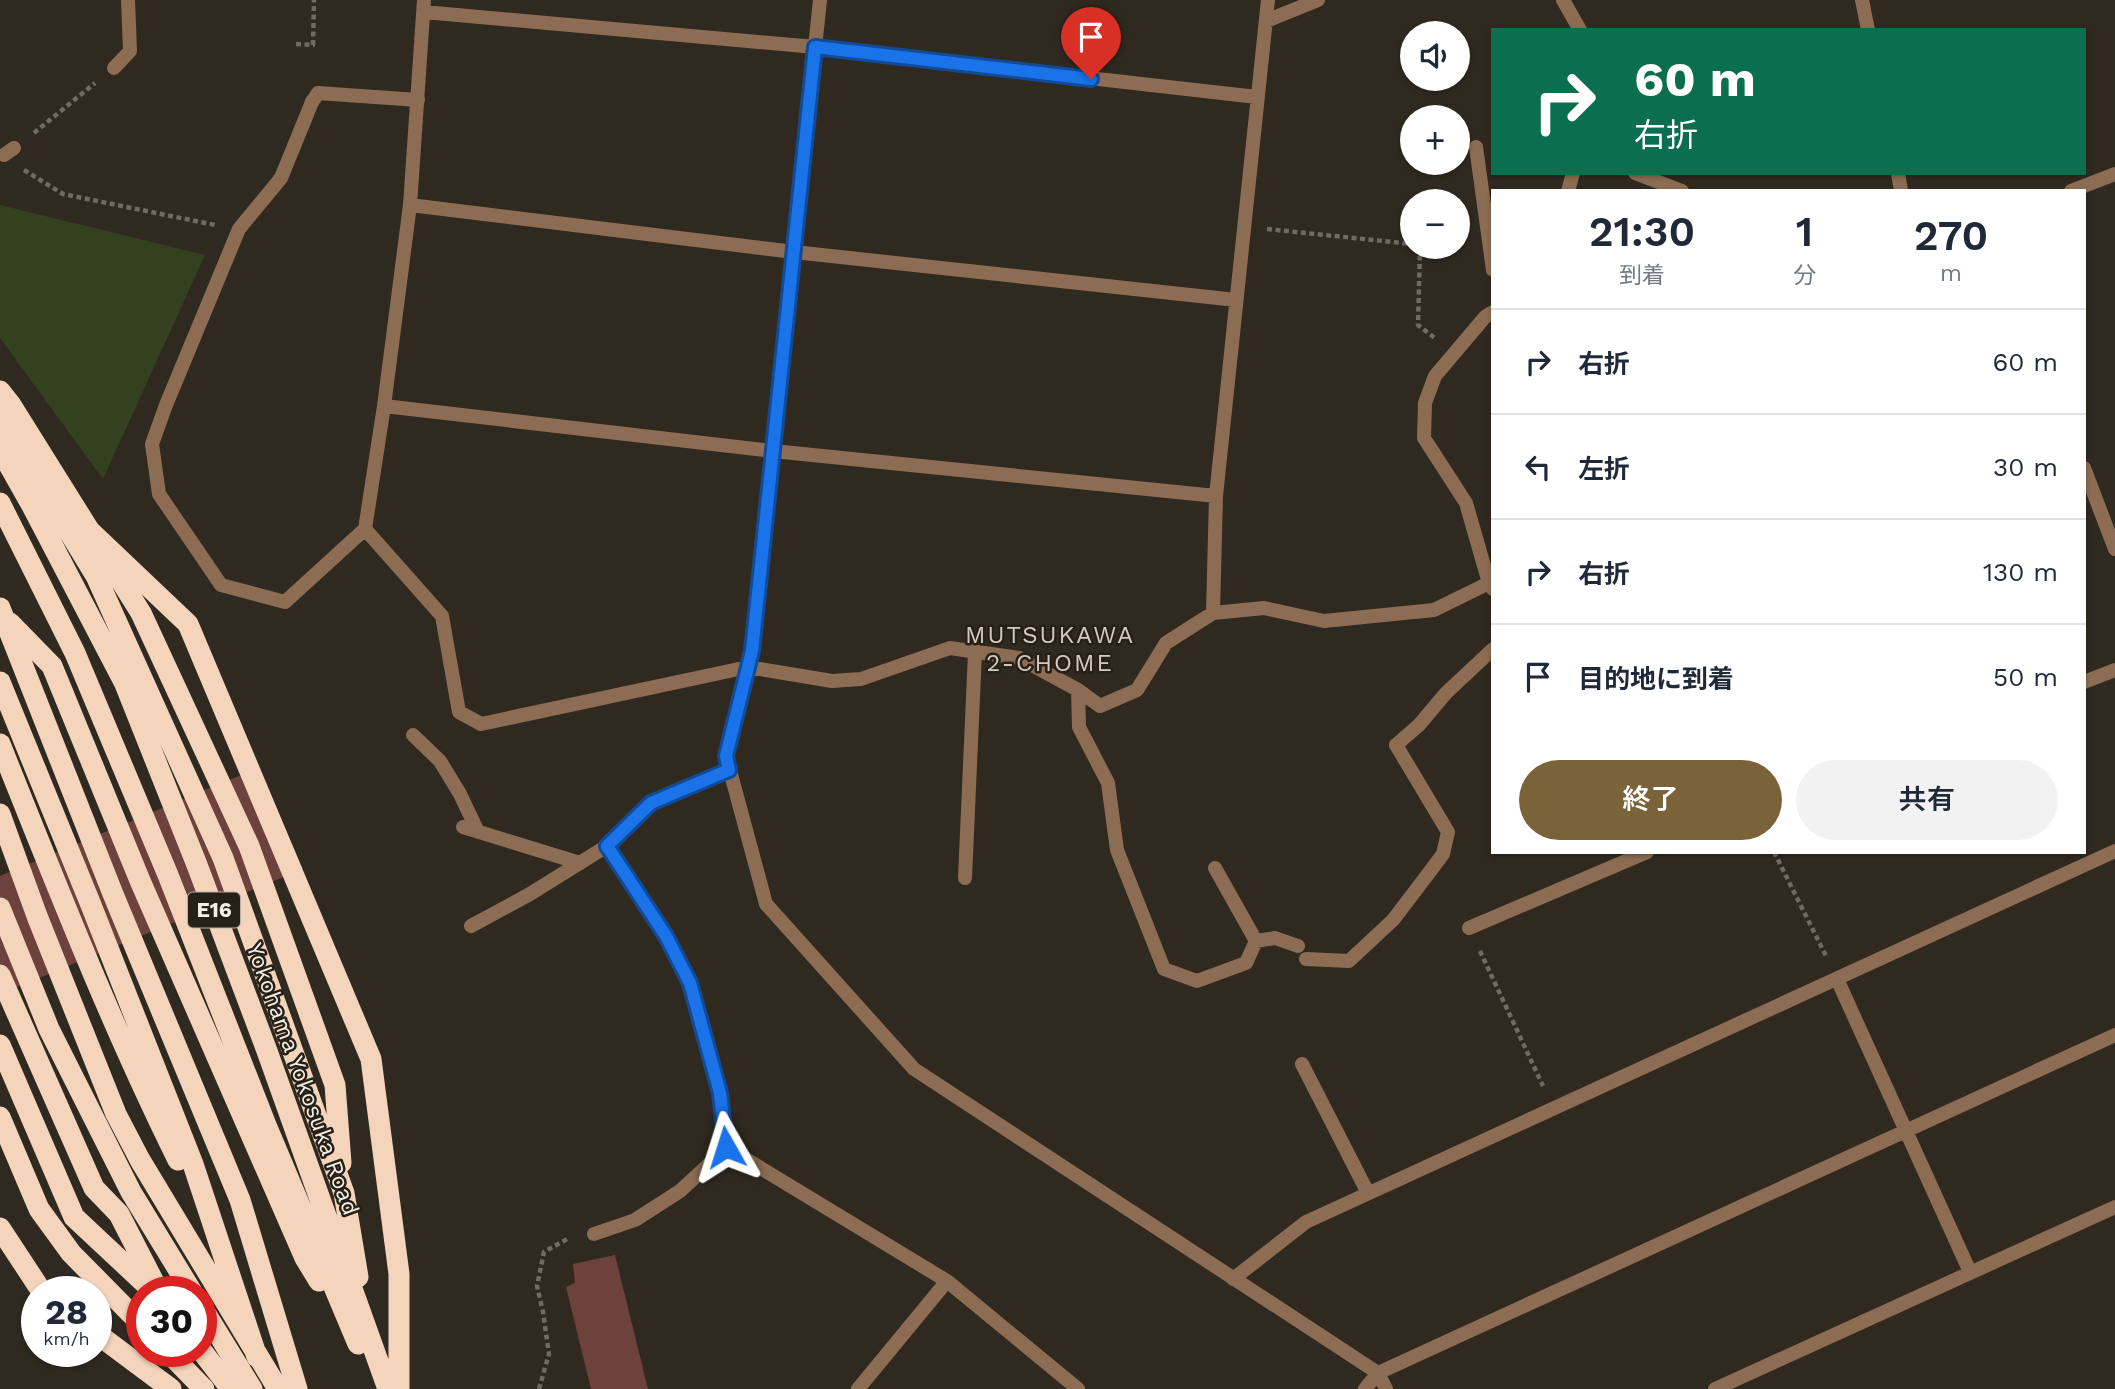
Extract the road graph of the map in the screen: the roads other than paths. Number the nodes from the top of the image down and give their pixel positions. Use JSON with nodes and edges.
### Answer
{"nodes":[{"id":1,"x":128,"y":0,"type":"edge"},
{"id":2,"x":820,"y":0,"type":"edge"},
{"id":3,"x":1268,"y":0,"type":"edge"},
{"id":4,"x":1318,"y":0,"type":"edge"},
{"id":5,"x":1563,"y":0,"type":"edge"},
{"id":6,"x":1862,"y":0,"type":"edge"},
{"id":7,"x":424,"y":6,"type":"edge"},
{"id":8,"x":1266,"y":21,"type":"junction"},
{"id":9,"x":1579,"y":28,"type":"edge"},
{"id":10,"x":1868,"y":28,"type":"edge"},
{"id":11,"x":815,"y":47,"type":"junction"},
{"id":12,"x":114,"y":68,"type":"road end"},
{"id":13,"x":1257,"y":97,"type":"junction"},
{"id":14,"x":418,"y":100,"type":"junction"},
{"id":15,"x":1476,"y":148,"type":"dead end"},
{"id":16,"x":2115,"y":174,"type":"edge"},
{"id":17,"x":1640,"y":175,"type":"edge"},
{"id":18,"x":1677,"y":189,"type":"edge"},
{"id":19,"x":2076,"y":189,"type":"edge"},
{"id":20,"x":410,"y":205,"type":"junction"},
{"id":21,"x":794,"y":252,"type":"junction"},
{"id":22,"x":1491,"y":257,"type":"edge"},
{"id":23,"x":1236,"y":300,"type":"junction"},
{"id":24,"x":1491,"y":313,"type":"edge"},
{"id":25,"x":0,"y":391,"type":"edge"},
{"id":26,"x":383,"y":406,"type":"junction"},
{"id":27,"x":0,"y":418,"type":"edge"},
{"id":28,"x":0,"y":449,"type":"edge"},
{"id":29,"x":773,"y":450,"type":"junction"},
{"id":30,"x":2086,"y":473,"type":"edge"},
{"id":31,"x":1216,"y":496,"type":"junction"},
{"id":32,"x":0,"y":503,"type":"edge"},
{"id":33,"x":365,"y":529,"type":"junction"},
{"id":34,"x":89,"y":530,"type":"junction"},
{"id":35,"x":2115,"y":549,"type":"edge"},
{"id":36,"x":1491,"y":586,"type":"edge"},
{"id":37,"x":2,"y":612,"type":"edge"},
{"id":38,"x":1213,"y":613,"type":"junction"},
{"id":39,"x":1491,"y":651,"type":"edge"},
{"id":40,"x":975,"y":652,"type":"junction"},
{"id":41,"x":748,"y":667,"type":"junction"},
{"id":42,"x":2115,"y":670,"type":"edge"},
{"id":43,"x":2086,"y":681,"type":"edge"},
{"id":44,"x":0,"y":682,"type":"edge"},
{"id":45,"x":1078,"y":690,"type":"junction"},
{"id":46,"x":413,"y":735,"type":"dead end"},
{"id":47,"x":0,"y":744,"type":"edge"},
{"id":48,"x":729,"y":770,"type":"junction"},
{"id":49,"x":0,"y":814,"type":"edge"},
{"id":50,"x":463,"y":827,"type":"dead end"},
{"id":51,"x":478,"y":832,"type":"junction"},
{"id":52,"x":607,"y":846,"type":"junction"},
{"id":53,"x":2115,"y":851,"type":"edge"},
{"id":54,"x":1642,"y":854,"type":"edge"},
{"id":55,"x":580,"y":863,"type":"junction"},
{"id":56,"x":1215,"y":868,"type":"dead end"},
{"id":57,"x":965,"y":878,"type":"dead end"},
{"id":58,"x":0,"y":908,"type":"edge"},
{"id":59,"x":471,"y":926,"type":"dead end"},
{"id":60,"x":1469,"y":928,"type":"road end"},
{"id":61,"x":1256,"y":941,"type":"junction"},
{"id":62,"x":0,"y":975,"type":"edge"},
{"id":63,"x":1837,"y":978,"type":"junction"},
{"id":64,"x":2115,"y":1035,"type":"edge"},
{"id":65,"x":0,"y":1045,"type":"edge"},
{"id":66,"x":1302,"y":1064,"type":"dead end"},
{"id":67,"x":0,"y":1117,"type":"edge"},
{"id":68,"x":1907,"y":1132,"type":"junction"},
{"id":69,"x":726,"y":1147,"type":"junction"},
{"id":70,"x":344,"y":1193,"type":"junction"},
{"id":71,"x":1368,"y":1194,"type":"junction"},
{"id":72,"x":2115,"y":1207,"type":"edge"},
{"id":73,"x":0,"y":1215,"type":"edge"},
{"id":74,"x":594,"y":1234,"type":"road end"},
{"id":75,"x":4,"y":1235,"type":"edge"},
{"id":76,"x":220,"y":1247,"type":"junction"},
{"id":77,"x":1970,"y":1272,"type":"junction"},
{"id":78,"x":31,"y":1276,"type":"edge"},
{"id":79,"x":139,"y":1276,"type":"edge"},
{"id":80,"x":148,"y":1276,"type":"edge"},
{"id":81,"x":182,"y":1276,"type":"edge"},
{"id":82,"x":1233,"y":1279,"type":"junction"},
{"id":83,"x":947,"y":1281,"type":"junction"},
{"id":84,"x":126,"y":1309,"type":"edge"},
{"id":85,"x":217,"y":1332,"type":"edge"},
{"id":86,"x":360,"y":1334,"type":"junction"},
{"id":87,"x":112,"y":1345,"type":"edge"},
{"id":88,"x":257,"y":1357,"type":"junction"},
{"id":89,"x":183,"y":1367,"type":"edge"},
{"id":90,"x":214,"y":1367,"type":"edge"},
{"id":91,"x":1378,"y":1373,"type":"junction"},
{"id":92,"x":171,"y":1389,"type":"edge"},
{"id":93,"x":204,"y":1389,"type":"edge"},
{"id":94,"x":231,"y":1389,"type":"edge"},
{"id":95,"x":252,"y":1389,"type":"edge"},
{"id":96,"x":278,"y":1389,"type":"edge"},
{"id":97,"x":297,"y":1389,"type":"edge"},
{"id":98,"x":382,"y":1389,"type":"edge"},
{"id":99,"x":388,"y":1389,"type":"edge"},
{"id":100,"x":399,"y":1389,"type":"edge"},
{"id":101,"x":858,"y":1389,"type":"edge"},
{"id":102,"x":1077,"y":1389,"type":"edge"},
{"id":103,"x":1365,"y":1389,"type":"edge"},
{"id":104,"x":1386,"y":1389,"type":"edge"},
{"id":105,"x":1715,"y":1389,"type":"edge"}],
"edges":[{"from":1,"to":12,"type":"street"},
{"from":2,"to":11,"type":"street"},
{"from":3,"to":8,"type":"street"},
{"from":4,"to":8,"type":"street"},
{"from":5,"to":9,"type":"street"},
{"from":6,"to":10,"type":"street"},
{"from":7,"to":11,"type":"street"},
{"from":7,"to":14,"type":"street"},
{"from":8,"to":13,"type":"street"},
{"from":11,"to":13,"type":"street"},
{"from":11,"to":21,"type":"street"},
{"from":13,"to":23,"type":"street"},
{"from":14,"to":20,"type":"street"},
{"from":14,"to":33,"type":"street"},
{"from":15,"to":22,"type":"street"},
{"from":16,"to":19,"type":"street"},
{"from":17,"to":18,"type":"street"},
{"from":20,"to":21,"type":"street"},
{"from":20,"to":26,"type":"street"},
{"from":21,"to":23,"type":"street"},
{"from":21,"to":29,"type":"street"},
{"from":23,"to":31,"type":"street"},
{"from":24,"to":36,"type":"street"},
{"from":25,"to":34,"type":"highway"},
{"from":26,"to":29,"type":"street"},
{"from":26,"to":33,"type":"street"},
{"from":27,"to":70,"type":"highway"},
{"from":28,"to":86,"type":"highway","name":"Yokohama Yokosuka Road","number":"E16"},
{"from":29,"to":31,"type":"street"},
{"from":29,"to":41,"type":"street"},
{"from":30,"to":35,"type":"street"},
{"from":31,"to":38,"type":"street"},
{"from":32,"to":86,"type":"highway"},
{"from":33,"to":41,"type":"street"},
{"from":34,"to":70,"type":"highway"},
{"from":34,"to":100,"type":"highway"},
{"from":36,"to":38,"type":"street"},
{"from":37,"to":86,"type":"highway"},
{"from":37,"to":97,"type":"highway"},
{"from":38,"to":45,"type":"street"},
{"from":39,"to":61,"type":"street"},
{"from":40,"to":41,"type":"street"},
{"from":40,"to":45,"type":"street"},
{"from":40,"to":57,"type":"street"},
{"from":41,"to":48,"type":"street"},
{"from":42,"to":43,"type":"street"},
{"from":44,"to":76,"type":"highway"},
{"from":45,"to":61,"type":"street"},
{"from":46,"to":51,"type":"street"},
{"from":47,"to":76,"type":"highway"},
{"from":48,"to":52,"type":"street"},
{"from":48,"to":82,"type":"street"},
{"from":49,"to":88,"type":"highway"},
{"from":50,"to":51,"type":"street"},
{"from":51,"to":55,"type":"street"},
{"from":52,"to":55,"type":"street"},
{"from":52,"to":69,"type":"street"},
{"from":53,"to":63,"type":"street"},
{"from":54,"to":60,"type":"street"},
{"from":55,"to":59,"type":"street"},
{"from":56,"to":61,"type":"street"},
{"from":58,"to":81,"type":"highway"},
{"from":62,"to":80,"type":"highway"},
{"from":63,"to":68,"type":"street"},
{"from":63,"to":71,"type":"street"},
{"from":64,"to":68,"type":"street"},
{"from":65,"to":79,"type":"highway"},
{"from":66,"to":71,"type":"street"},
{"from":67,"to":84,"type":"highway"},
{"from":68,"to":77,"type":"street"},
{"from":68,"to":91,"type":"street"},
{"from":69,"to":74,"type":"street"},
{"from":69,"to":83,"type":"street"},
{"from":70,"to":86,"type":"highway"},
{"from":71,"to":82,"type":"street"},
{"from":72,"to":77,"type":"street"},
{"from":73,"to":75,"type":"highway"},
{"from":75,"to":78,"type":"highway"},
{"from":76,"to":88,"type":"highway"},
{"from":77,"to":105,"type":"street"},
{"from":82,"to":91,"type":"street"},
{"from":83,"to":101,"type":"street"},
{"from":83,"to":102,"type":"street"},
{"from":85,"to":95,"type":"highway"},
{"from":86,"to":98,"type":"highway"},
{"from":86,"to":99,"type":"highway","name":"Yokohama Yokosuka Road","number":"E16"},
{"from":87,"to":92,"type":"highway"},
{"from":88,"to":96,"type":"highway"},
{"from":89,"to":93,"type":"highway"},
{"from":90,"to":94,"type":"highway"},
{"from":91,"to":103,"type":"street"},
{"from":91,"to":104,"type":"street"}]}
